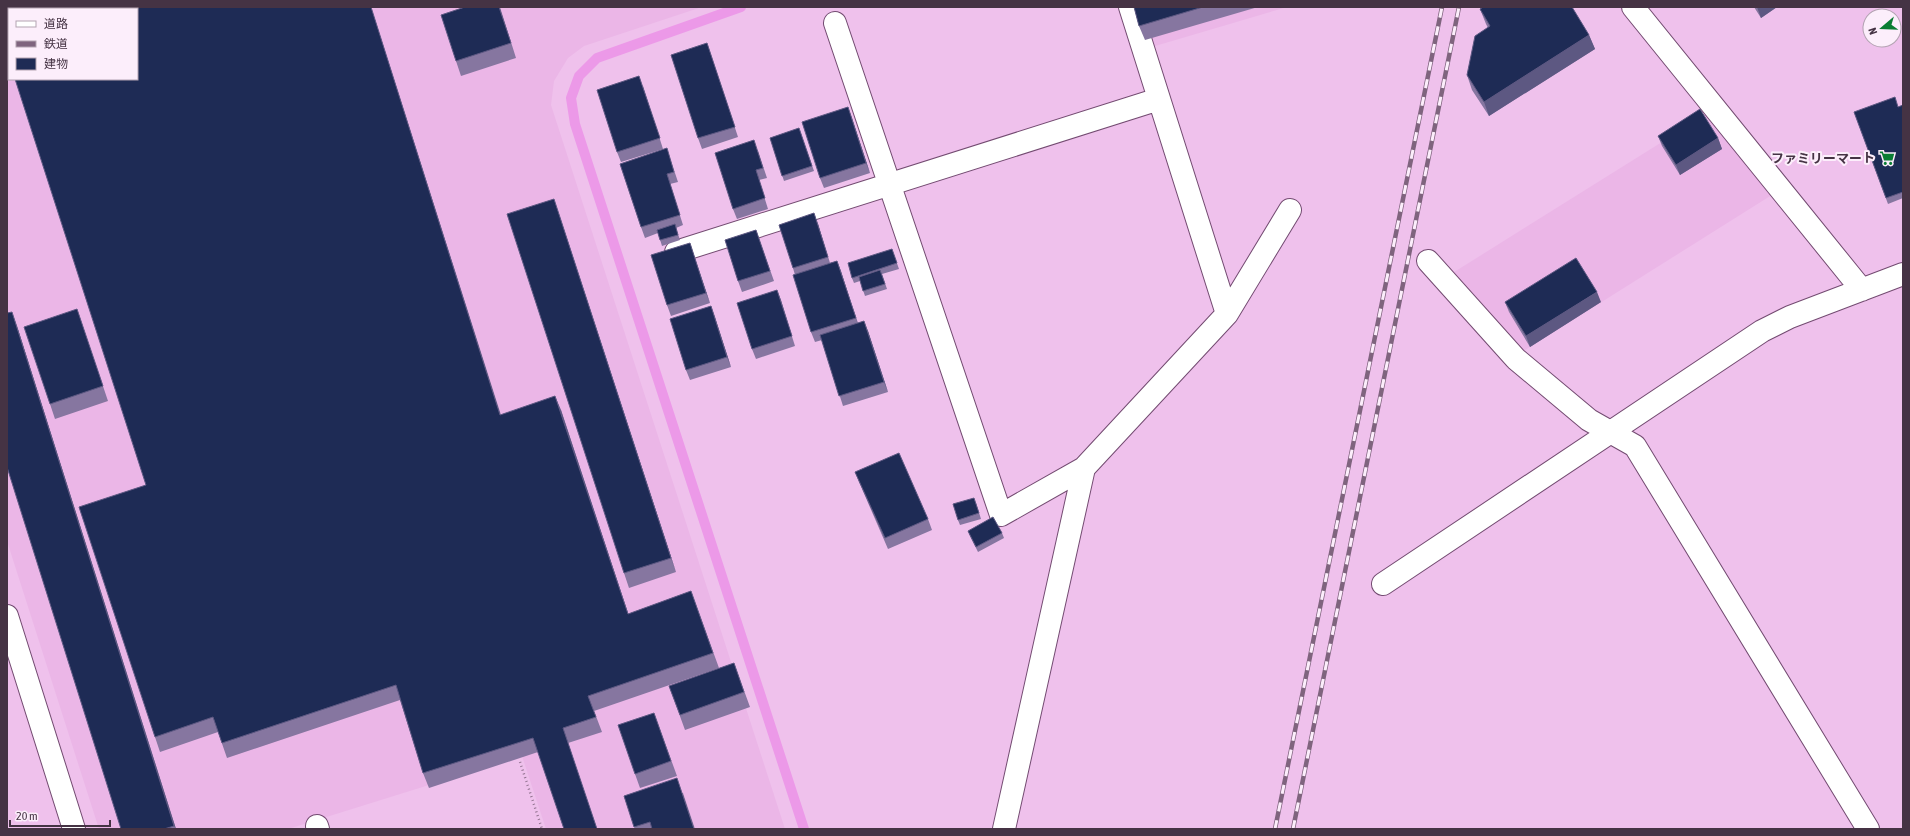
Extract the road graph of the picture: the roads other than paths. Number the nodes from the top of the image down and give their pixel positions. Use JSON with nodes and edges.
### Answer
{"nodes":[{"id":1,"x":1130,"y":7,"type":"edge"},
{"id":2,"x":1633,"y":7,"type":"edge"},
{"id":3,"x":835,"y":24,"type":"dead end"},
{"id":4,"x":1159,"y":99,"type":"junction"},
{"id":5,"x":889,"y":184,"type":"junction"},
{"id":6,"x":1290,"y":210,"type":"dead end"},
{"id":7,"x":676,"y":252,"type":"edge"},
{"id":8,"x":1428,"y":260,"type":"dead end"},
{"id":9,"x":1903,"y":274,"type":"edge"},
{"id":10,"x":1862,"y":290,"type":"junction"},
{"id":11,"x":1227,"y":314,"type":"junction"},
{"id":12,"x":1612,"y":432,"type":"junction"},
{"id":13,"x":1084,"y":468,"type":"junction"},
{"id":14,"x":1383,"y":584,"type":"dead end"},
{"id":15,"x":7,"y":616,"type":"edge"},
{"id":16,"x":74,"y":829,"type":"edge"},
{"id":17,"x":1004,"y":829,"type":"edge"},
{"id":18,"x":1868,"y":829,"type":"edge"}],
"edges":[{"from":1,"to":4,"type":"street"},
{"from":2,"to":10,"type":"street"},
{"from":3,"to":5,"type":"street"},
{"from":4,"to":5,"type":"street"},
{"from":4,"to":11,"type":"street"},
{"from":5,"to":7,"type":"street"},
{"from":5,"to":13,"type":"street"},
{"from":6,"to":11,"type":"street"},
{"from":8,"to":12,"type":"street"},
{"from":9,"to":10,"type":"street"},
{"from":10,"to":12,"type":"street"},
{"from":11,"to":13,"type":"street"},
{"from":12,"to":14,"type":"street"},
{"from":12,"to":18,"type":"street"},
{"from":13,"to":17,"type":"street"},
{"from":15,"to":16,"type":"street"}]}
